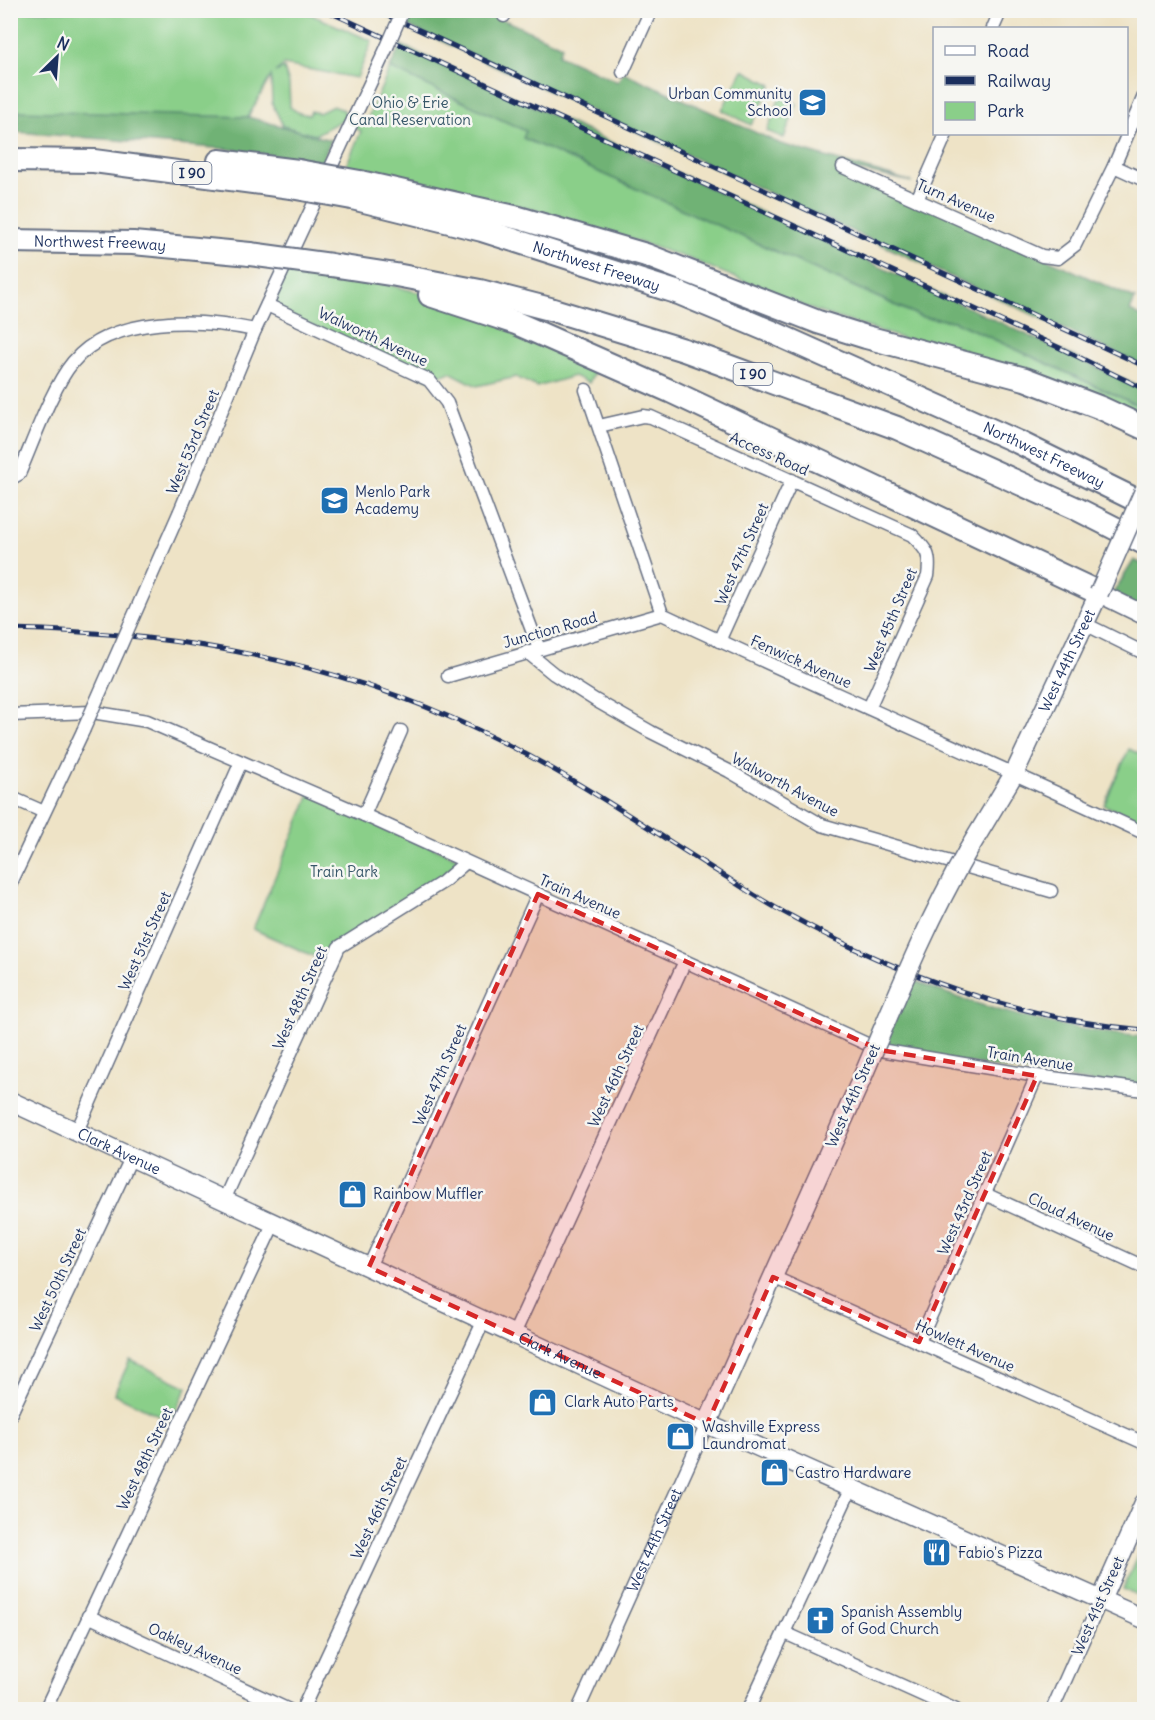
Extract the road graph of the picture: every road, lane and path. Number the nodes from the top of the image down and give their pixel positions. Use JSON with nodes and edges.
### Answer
{"nodes":[{"id":1,"x":404,"y":10,"type":"edge"},
{"id":2,"x":651,"y":10,"type":"edge"},
{"id":3,"x":1001,"y":10,"type":"edge"},
{"id":4,"x":993,"y":27,"type":"edge"},
{"id":5,"x":623,"y":72,"type":"dead end"},
{"id":6,"x":1144,"y":96,"type":"edge"},
{"id":7,"x":1128,"y":133,"type":"edge"},
{"id":8,"x":946,"y":135,"type":"edge"},
{"id":9,"x":1127,"y":135,"type":"edge"},
{"id":10,"x":10,"y":160,"type":"edge"},
{"id":11,"x":1114,"y":166,"type":"junction"},
{"id":12,"x":843,"y":167,"type":"dead end"},
{"id":13,"x":1144,"y":180,"type":"edge"},
{"id":14,"x":356,"y":190,"type":"junction"},
{"id":15,"x":917,"y":200,"type":"junction"},
{"id":16,"x":10,"y":241,"type":"edge"},
{"id":17,"x":336,"y":266,"type":"junction"},
{"id":18,"x":267,"y":305,"type":"junction"},
{"id":19,"x":255,"y":330,"type":"junction"},
{"id":20,"x":586,"y":390,"type":"dead end"},
{"id":21,"x":599,"y":426,"type":"junction"},
{"id":22,"x":1144,"y":428,"type":"edge"},
{"id":23,"x":10,"y":479,"type":"edge"},
{"id":24,"x":792,"y":480,"type":"junction"},
{"id":25,"x":1144,"y":492,"type":"edge"},
{"id":26,"x":1144,"y":504,"type":"edge"},
{"id":27,"x":1144,"y":543,"type":"edge"},
{"id":28,"x":921,"y":544,"type":"joint"},
{"id":29,"x":1099,"y":593,"type":"junction"},
{"id":30,"x":662,"y":614,"type":"junction"},
{"id":31,"x":1144,"y":615,"type":"edge"},
{"id":32,"x":1085,"y":624,"type":"junction"},
{"id":33,"x":719,"y":641,"type":"junction"},
{"id":34,"x":533,"y":650,"type":"junction"},
{"id":35,"x":1144,"y":653,"type":"edge"},
{"id":36,"x":448,"y":676,"type":"dead end"},
{"id":37,"x":869,"y":708,"type":"junction"},
{"id":38,"x":10,"y":715,"type":"edge"},
{"id":39,"x":402,"y":731,"type":"dead end"},
{"id":40,"x":241,"y":762,"type":"junction"},
{"id":41,"x":1015,"y":772,"type":"junction"},
{"id":42,"x":10,"y":797,"type":"edge"},
{"id":43,"x":44,"y":812,"type":"junction"},
{"id":44,"x":364,"y":815,"type":"junction"},
{"id":45,"x":1144,"y":833,"type":"edge"},
{"id":46,"x":466,"y":862,"type":"junction"},
{"id":47,"x":10,"y":885,"type":"edge"},
{"id":48,"x":1052,"y":891,"type":"dead end"},
{"id":49,"x":538,"y":894,"type":"junction"},
{"id":50,"x":685,"y":961,"type":"junction"},
{"id":51,"x":1037,"y":1076,"type":"junction"},
{"id":52,"x":1144,"y":1090,"type":"edge"},
{"id":53,"x":10,"y":1101,"type":"edge"},
{"id":54,"x":77,"y":1131,"type":"junction"},
{"id":55,"x":132,"y":1156,"type":"junction"},
{"id":56,"x":985,"y":1194,"type":"junction"},
{"id":57,"x":224,"y":1200,"type":"junction"},
{"id":58,"x":274,"y":1223,"type":"junction"},
{"id":59,"x":369,"y":1267,"type":"junction"},
{"id":60,"x":1144,"y":1268,"type":"edge"},
{"id":61,"x":773,"y":1276,"type":"junction"},
{"id":62,"x":484,"y":1320,"type":"junction"},
{"id":63,"x":514,"y":1334,"type":"junction"},
{"id":64,"x":920,"y":1342,"type":"junction"},
{"id":65,"x":10,"y":1415,"type":"edge"},
{"id":66,"x":707,"y":1424,"type":"junction"},
{"id":67,"x":1144,"y":1443,"type":"edge"},
{"id":68,"x":851,"y":1488,"type":"junction"},
{"id":69,"x":1144,"y":1503,"type":"edge"},
{"id":70,"x":1101,"y":1600,"type":"junction"},
{"id":71,"x":88,"y":1616,"type":"junction"},
{"id":72,"x":1144,"y":1619,"type":"edge"},
{"id":73,"x":785,"y":1633,"type":"junction"},
{"id":74,"x":45,"y":1710,"type":"edge"},
{"id":75,"x":289,"y":1710,"type":"edge"},
{"id":76,"x":302,"y":1710,"type":"edge"},
{"id":77,"x":578,"y":1710,"type":"edge"},
{"id":78,"x":748,"y":1710,"type":"edge"},
{"id":79,"x":956,"y":1710,"type":"edge"},
{"id":80,"x":1052,"y":1710,"type":"edge"}],
"edges":[{"from":1,"to":18,"type":"street","name":"West 53rd Street","bridge":true},
{"from":2,"to":5,"type":"street"},
{"from":3,"to":4,"type":"street"},
{"from":6,"to":7,"type":"street"},
{"from":8,"to":15,"type":"street"},
{"from":9,"to":11,"type":"street"},
{"from":10,"to":14,"type":"highway","name":"Northwest Freeway","number":"I 90","bridge":true},
{"from":11,"to":13,"type":"street"},
{"from":11,"to":15,"type":"street","name":"Turn Avenue"},
{"from":12,"to":15,"type":"street","name":"Turn Avenue"},
{"from":14,"to":22,"type":"highway"},
{"from":14,"to":26,"type":"highway","name":"Northwest Freeway","number":"I 90"},
{"from":16,"to":17,"type":"highway","name":"Northwest Freeway","number":"I 90","bridge":true},
{"from":17,"to":27,"type":"highway","name":"Northwest Freeway","number":"I 90"},
{"from":17,"to":29,"type":"highway"},
{"from":18,"to":19,"type":"street","name":"West 53rd Street"},
{"from":18,"to":34,"type":"street","name":"Walworth Avenue"},
{"from":19,"to":23,"type":"street"},
{"from":19,"to":43,"type":"street","name":"West 53rd Street","bridge":true},
{"from":20,"to":21,"type":"street"},
{"from":21,"to":24,"type":"street","name":"Access Road"},
{"from":21,"to":30,"type":"street"},
{"from":24,"to":28,"type":"street","name":"Access Road"},
{"from":24,"to":33,"type":"street","name":"West 47th Street"},
{"from":25,"to":29,"type":"street","name":"West 44th Street","bridge":true},
{"from":28,"to":37,"type":"street","name":"West 45th Street"},
{"from":29,"to":31,"type":"street"},
{"from":29,"to":32,"type":"street","name":"West 44th Street"},
{"from":30,"to":33,"type":"street","name":"Fenwick Avenue"},
{"from":30,"to":34,"type":"street","name":"Junction Road"},
{"from":32,"to":35,"type":"street"},
{"from":32,"to":41,"type":"street","name":"West 44th Street"},
{"from":33,"to":37,"type":"street","name":"Fenwick Avenue"},
{"from":34,"to":36,"type":"street","name":"Junction Road"},
{"from":34,"to":48,"type":"street","name":"Walworth Avenue"},
{"from":37,"to":41,"type":"street","name":"Fenwick Avenue"},
{"from":38,"to":40,"type":"street","name":"Train Avenue"},
{"from":39,"to":44,"type":"street"},
{"from":40,"to":44,"type":"street","name":"Train Avenue"},
{"from":40,"to":54,"type":"street","name":"West 51st Street"},
{"from":41,"to":45,"type":"street","name":"Fenwick Avenue"},
{"from":41,"to":61,"type":"street","name":"West 44th Street","bridge":true},
{"from":42,"to":43,"type":"street"},
{"from":43,"to":47,"type":"street","name":"West 53rd Street"},
{"from":44,"to":46,"type":"street","name":"Train Avenue"},
{"from":46,"to":49,"type":"street","name":"Train Avenue"},
{"from":46,"to":57,"type":"street","name":"West 48th Street"},
{"from":49,"to":50,"type":"street","name":"Train Avenue"},
{"from":49,"to":59,"type":"street","name":"West 47th Street"},
{"from":50,"to":51,"type":"street","name":"Train Avenue"},
{"from":50,"to":63,"type":"street","name":"West 46th Street"},
{"from":51,"to":52,"type":"street","name":"Train Avenue"},
{"from":51,"to":56,"type":"street","name":"West 43rd Street"},
{"from":53,"to":54,"type":"street","name":"Clark Avenue"},
{"from":54,"to":55,"type":"street","name":"Clark Avenue"},
{"from":55,"to":57,"type":"street","name":"Clark Avenue"},
{"from":55,"to":65,"type":"street","name":"West 50th Street"},
{"from":56,"to":60,"type":"street","name":"Cloud Avenue"},
{"from":56,"to":64,"type":"street","name":"West 43rd Street"},
{"from":57,"to":58,"type":"street","name":"Clark Avenue"},
{"from":58,"to":59,"type":"street","name":"Clark Avenue"},
{"from":58,"to":71,"type":"street","name":"West 48th Street"},
{"from":59,"to":62,"type":"street","name":"Clark Avenue"},
{"from":61,"to":64,"type":"street","name":"Howlett Avenue"},
{"from":61,"to":66,"type":"street","name":"West 44th Street"},
{"from":62,"to":63,"type":"street","name":"Clark Avenue"},
{"from":62,"to":76,"type":"street","name":"West 46th Street"},
{"from":63,"to":66,"type":"street","name":"Clark Avenue"},
{"from":64,"to":67,"type":"street","name":"Howlett Avenue"},
{"from":66,"to":68,"type":"street","name":"Clark Avenue"},
{"from":66,"to":77,"type":"street","name":"West 44th Street"},
{"from":68,"to":70,"type":"street","name":"Clark Avenue"},
{"from":68,"to":73,"type":"street"},
{"from":69,"to":70,"type":"street","name":"West 41st Street"},
{"from":70,"to":72,"type":"street","name":"Clark Avenue"},
{"from":70,"to":80,"type":"street","name":"West 41st Street"},
{"from":71,"to":74,"type":"street","name":"West 48th Street"},
{"from":71,"to":75,"type":"street","name":"Oakley Avenue"},
{"from":73,"to":78,"type":"street"},
{"from":73,"to":79,"type":"street"}]}
